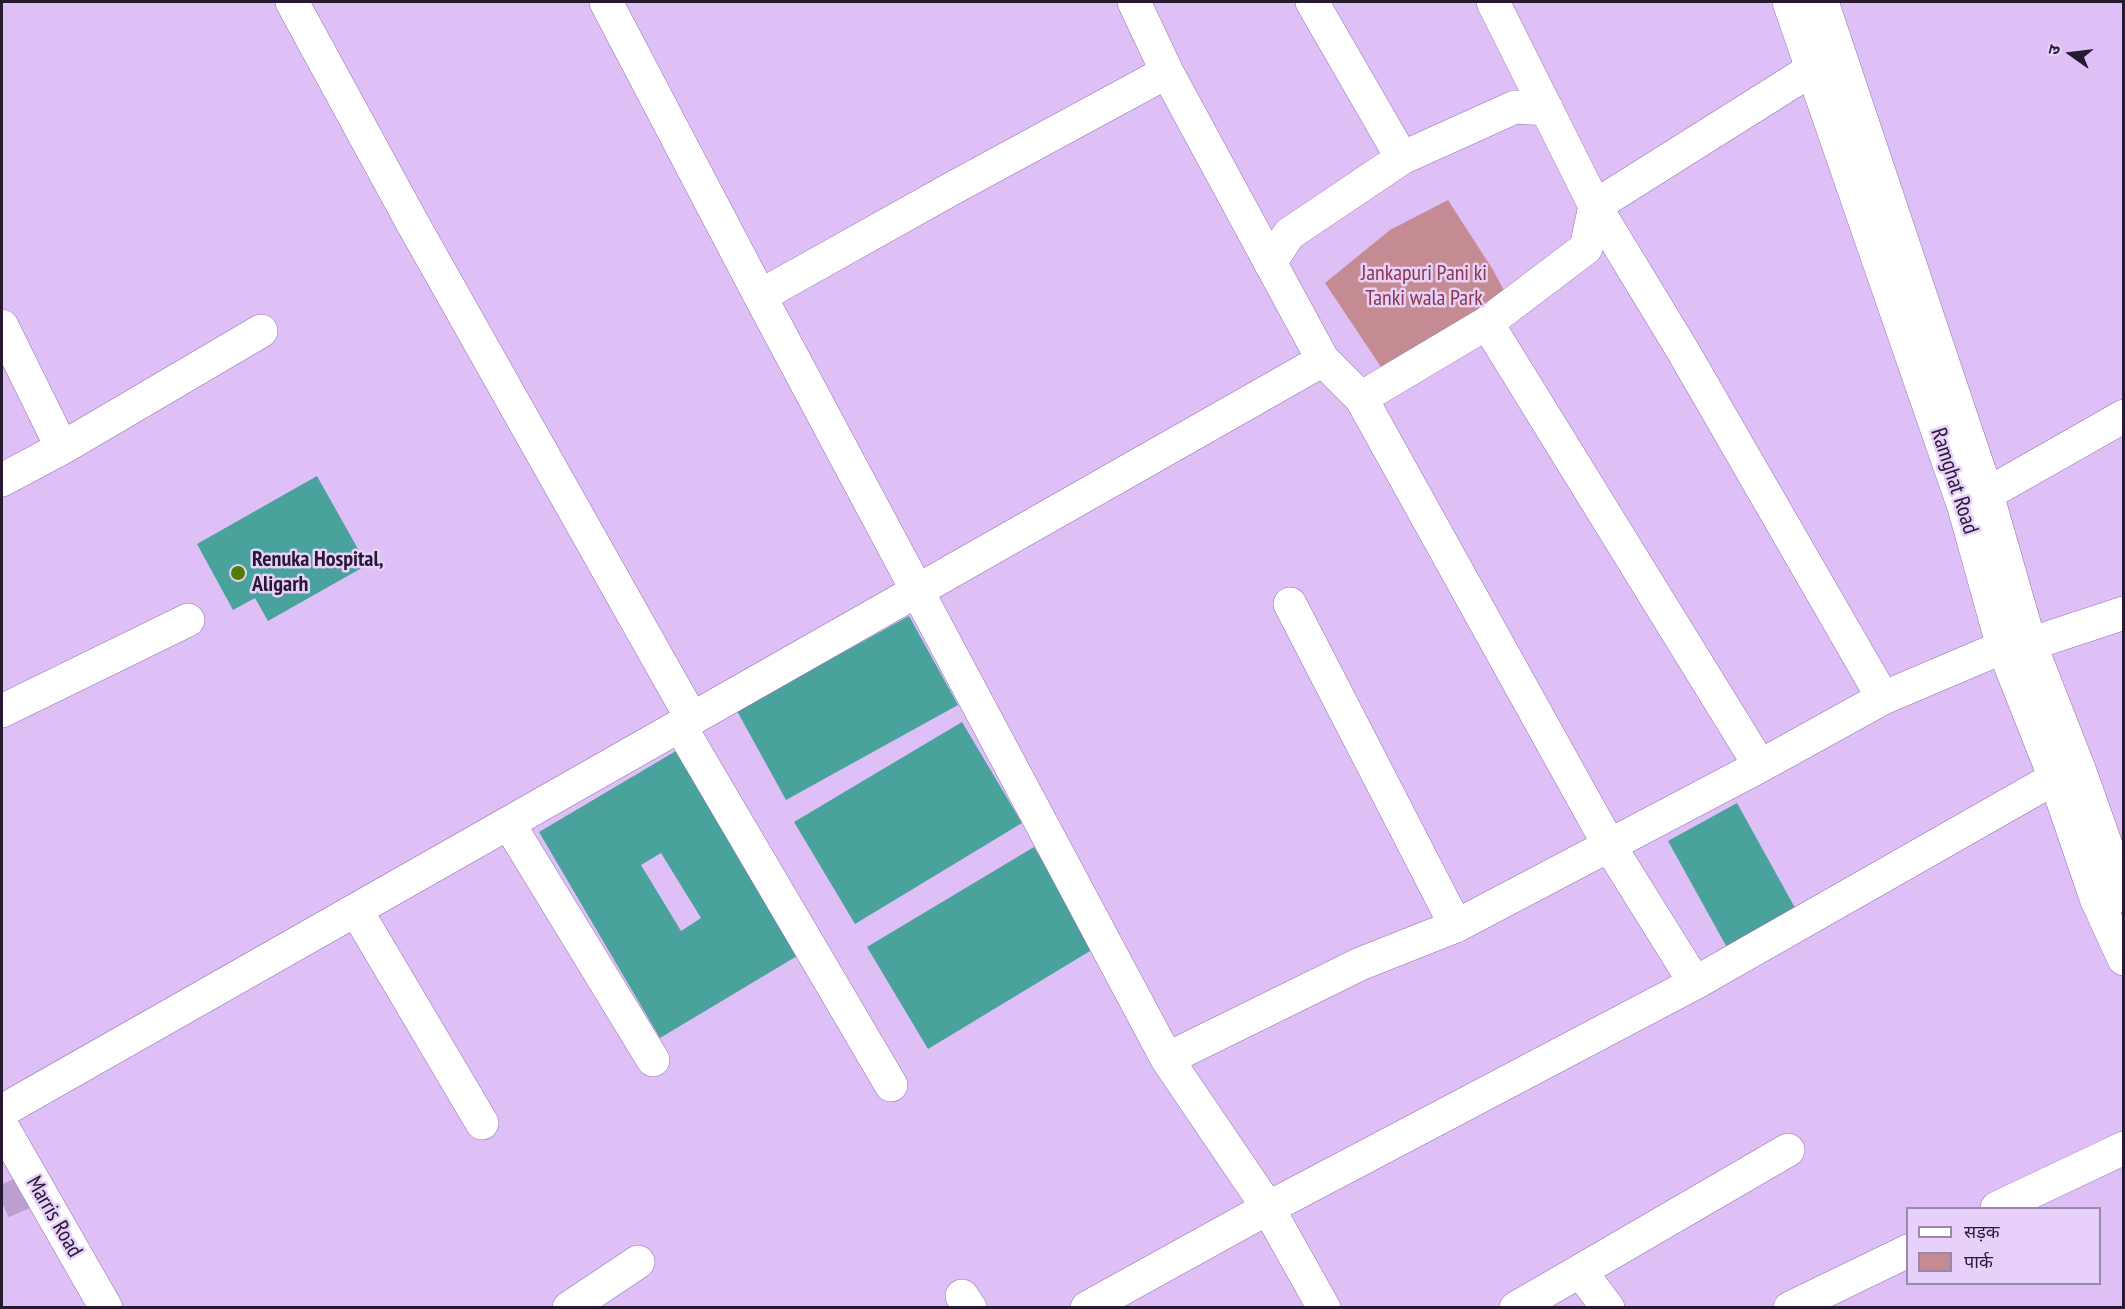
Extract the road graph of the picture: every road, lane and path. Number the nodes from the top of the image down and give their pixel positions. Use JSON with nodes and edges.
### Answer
{"nodes":[{"id":1,"x":292,"y":2,"type":"edge"},
{"id":2,"x":606,"y":2,"type":"edge"},
{"id":3,"x":1134,"y":2,"type":"edge"},
{"id":4,"x":1312,"y":2,"type":"edge"},
{"id":5,"x":1493,"y":2,"type":"edge"},
{"id":6,"x":1789,"y":2,"type":"edge"},
{"id":7,"x":1822,"y":2,"type":"edge"},
{"id":8,"x":1811,"y":70,"type":"junction"},
{"id":9,"x":1167,"y":72,"type":"junction"},
{"id":10,"x":1547,"y":109,"type":"junction"},
{"id":11,"x":1402,"y":158,"type":"junction"},
{"id":12,"x":1595,"y":206,"type":"junction"},
{"id":13,"x":1270,"y":263,"type":"junction"},
{"id":14,"x":760,"y":296,"type":"junction"},
{"id":15,"x":1487,"y":322,"type":"junction"},
{"id":16,"x":2,"y":326,"type":"edge"},
{"id":17,"x":261,"y":331,"type":"dead end"},
{"id":18,"x":1323,"y":360,"type":"junction"},
{"id":19,"x":1361,"y":398,"type":"junction"},
{"id":20,"x":2124,"y":416,"type":"edge"},
{"id":21,"x":62,"y":448,"type":"junction"},
{"id":22,"x":2,"y":480,"type":"edge"},
{"id":23,"x":1975,"y":500,"type":"junction"},
{"id":24,"x":916,"y":590,"type":"junction"},
{"id":25,"x":1290,"y":604,"type":"dead end"},
{"id":26,"x":2124,"y":613,"type":"edge"},
{"id":27,"x":188,"y":620,"type":"dead end"},
{"id":28,"x":2016,"y":645,"type":"junction"},
{"id":29,"x":1883,"y":698,"type":"junction"},
{"id":30,"x":2,"y":711,"type":"edge"},
{"id":31,"x":686,"y":722,"type":"junction"},
{"id":32,"x":1760,"y":766,"type":"junction"},
{"id":33,"x":2055,"y":778,"type":"junction"},
{"id":34,"x":509,"y":824,"type":"junction"},
{"id":35,"x":1609,"y":845,"type":"junction"},
{"id":36,"x":2124,"y":896,"type":"edge"},
{"id":37,"x":356,"y":910,"type":"junction"},
{"id":38,"x":1456,"y":926,"type":"junction"},
{"id":39,"x":2124,"y":959,"type":"edge"},
{"id":40,"x":1695,"y":983,"type":"junction"},
{"id":41,"x":1167,"y":1059,"type":"junction"},
{"id":42,"x":653,"y":1060,"type":"dead end"},
{"id":43,"x":891,"y":1085,"type":"dead end"},
{"id":44,"x":2,"y":1110,"type":"edge"},
{"id":45,"x":482,"y":1124,"type":"dead end"},
{"id":46,"x":2,"y":1126,"type":"edge"},
{"id":47,"x":2124,"y":1148,"type":"edge"},
{"id":48,"x":1788,"y":1150,"type":"dead end"},
{"id":49,"x":2001,"y":1207,"type":"edge"},
{"id":50,"x":1268,"y":1208,"type":"junction"},
{"id":51,"x":1906,"y":1252,"type":"edge"},
{"id":52,"x":638,"y":1262,"type":"dead end"},
{"id":53,"x":1580,"y":1271,"type":"junction"},
{"id":54,"x":106,"y":1308,"type":"edge"},
{"id":55,"x":569,"y":1308,"type":"edge"},
{"id":56,"x":1087,"y":1308,"type":"edge"},
{"id":57,"x":1324,"y":1308,"type":"edge"},
{"id":58,"x":1516,"y":1308,"type":"edge"},
{"id":59,"x":1608,"y":1308,"type":"edge"},
{"id":60,"x":1790,"y":1308,"type":"edge"}],
"edges":[{"from":1,"to":31,"type":"street"},
{"from":2,"to":14,"type":"street"},
{"from":3,"to":9,"type":"street"},
{"from":4,"to":11,"type":"street"},
{"from":5,"to":10,"type":"street"},
{"from":6,"to":8,"type":"street","name":"Ramghat Road"},
{"from":7,"to":23,"type":"street","name":"Ramghat Road"},
{"from":8,"to":12,"type":"street"},
{"from":8,"to":23,"type":"street","name":"Ramghat Road"},
{"from":9,"to":13,"type":"street"},
{"from":9,"to":14,"type":"street"},
{"from":10,"to":11,"type":"street"},
{"from":10,"to":12,"type":"street"},
{"from":11,"to":13,"type":"street"},
{"from":12,"to":15,"type":"street"},
{"from":12,"to":29,"type":"street"},
{"from":13,"to":18,"type":"street"},
{"from":14,"to":24,"type":"street"},
{"from":15,"to":19,"type":"street"},
{"from":15,"to":32,"type":"street"},
{"from":16,"to":21,"type":"street"},
{"from":17,"to":21,"type":"street"},
{"from":18,"to":19,"type":"street"},
{"from":18,"to":24,"type":"street"},
{"from":19,"to":35,"type":"street"},
{"from":20,"to":23,"type":"street"},
{"from":21,"to":22,"type":"street"},
{"from":23,"to":28,"type":"street","name":"Ramghat Road"},
{"from":24,"to":31,"type":"street"},
{"from":24,"to":41,"type":"street"},
{"from":25,"to":38,"type":"street"},
{"from":26,"to":28,"type":"street"},
{"from":27,"to":30,"type":"street"},
{"from":28,"to":29,"type":"street"},
{"from":28,"to":33,"type":"street","name":"Ramghat Road"},
{"from":28,"to":36,"type":"street","name":"Ramghat Road"},
{"from":29,"to":32,"type":"street"},
{"from":31,"to":34,"type":"street"},
{"from":31,"to":43,"type":"street"},
{"from":32,"to":35,"type":"street"},
{"from":33,"to":39,"type":"street","name":"Ramghat Road"},
{"from":33,"to":40,"type":"street"},
{"from":34,"to":37,"type":"street"},
{"from":34,"to":42,"type":"street"},
{"from":35,"to":38,"type":"street"},
{"from":35,"to":40,"type":"street"},
{"from":37,"to":44,"type":"street"},
{"from":37,"to":45,"type":"street"},
{"from":38,"to":41,"type":"street"},
{"from":40,"to":50,"type":"street"},
{"from":41,"to":50,"type":"street"},
{"from":46,"to":54,"type":"street","name":"Marris Road"},
{"from":47,"to":49,"type":"street"},
{"from":48,"to":53,"type":"street"},
{"from":50,"to":56,"type":"street"},
{"from":50,"to":57,"type":"street"},
{"from":51,"to":60,"type":"street"},
{"from":52,"to":55,"type":"street"},
{"from":53,"to":58,"type":"street"},
{"from":53,"to":59,"type":"street"}]}
